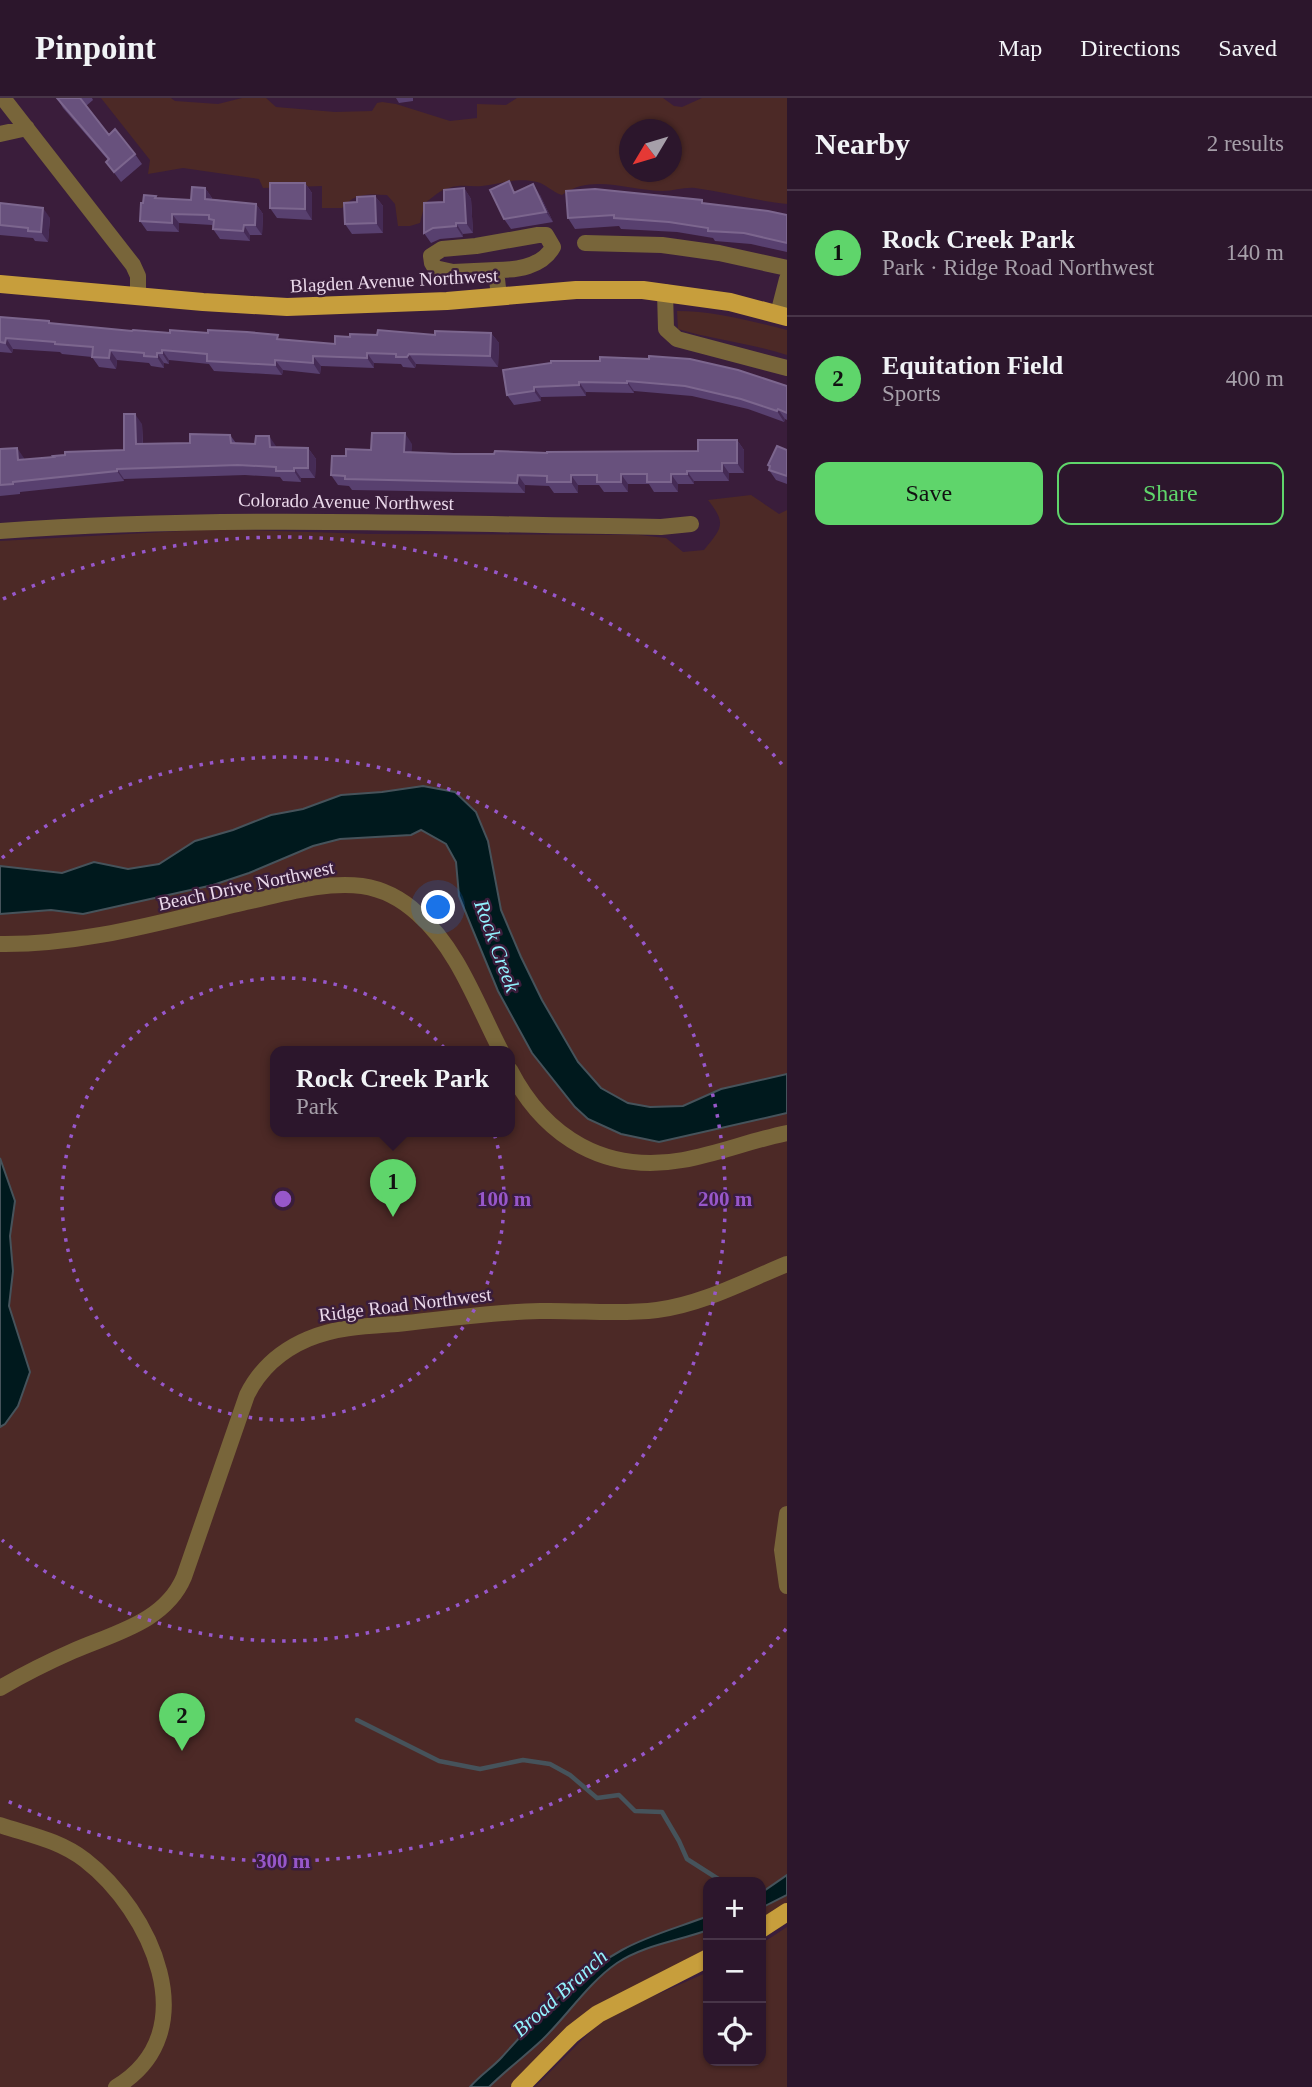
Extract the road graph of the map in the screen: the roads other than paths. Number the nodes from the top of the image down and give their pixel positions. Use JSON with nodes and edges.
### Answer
{"nodes":[{"id":1,"x":3,"y":98,"type":"edge"},
{"id":2,"x":27,"y":128,"type":"junction"},
{"id":3,"x":0,"y":134,"type":"edge"},
{"id":4,"x":584,"y":243,"type":"dead end"},
{"id":5,"x":787,"y":268,"type":"edge"},
{"id":6,"x":496,"y":270,"type":"junction"},
{"id":7,"x":787,"y":279,"type":"edge"},
{"id":8,"x":0,"y":284,"type":"edge"},
{"id":9,"x":665,"y":292,"type":"junction"},
{"id":10,"x":138,"y":297,"type":"junction"},
{"id":11,"x":499,"y":297,"type":"junction"},
{"id":12,"x":782,"y":315,"type":"edge"},
{"id":13,"x":787,"y":368,"type":"edge"},
{"id":14,"x":691,"y":524,"type":"dead end"},
{"id":15,"x":0,"y":531,"type":"edge"},
{"id":16,"x":0,"y":944,"type":"edge"},
{"id":17,"x":498,"y":1046,"type":"edge"},
{"id":18,"x":515,"y":1078,"type":"edge"},
{"id":19,"x":787,"y":1133,"type":"edge"},
{"id":20,"x":787,"y":1264,"type":"edge"},
{"id":21,"x":787,"y":1514,"type":"edge"},
{"id":22,"x":787,"y":1586,"type":"edge"},
{"id":23,"x":0,"y":1688,"type":"edge"},
{"id":24,"x":0,"y":1825,"type":"edge"},
{"id":25,"x":787,"y":1912,"type":"edge"},
{"id":26,"x":766,"y":1926,"type":"edge"},
{"id":27,"x":703,"y":1961,"type":"edge"},
{"id":28,"x":116,"y":2087,"type":"edge"},
{"id":29,"x":520,"y":2087,"type":"edge"}],
"edges":[{"from":1,"to":2,"type":"street"},
{"from":2,"to":3,"type":"street"},
{"from":2,"to":10,"type":"street"},
{"from":4,"to":5,"type":"street"},
{"from":6,"to":6,"type":"street"},
{"from":6,"to":11,"type":"street"},
{"from":7,"to":12,"type":"street"},
{"from":8,"to":10,"type":"main road","name":"Blagden Avenue Northwest"},
{"from":9,"to":11,"type":"main road","name":"Blagden Avenue Northwest"},
{"from":9,"to":12,"type":"main road","name":"Blagden Avenue Northwest"},
{"from":9,"to":13,"type":"street"},
{"from":10,"to":11,"type":"main road","name":"Blagden Avenue Northwest"},
{"from":14,"to":15,"type":"street","name":"Colorado Avenue Northwest"},
{"from":16,"to":17,"type":"street","name":"Beach Drive Northwest"},
{"from":18,"to":19,"type":"street"},
{"from":20,"to":23,"type":"street","name":"Ridge Road Northwest"},
{"from":21,"to":22,"type":"street"},
{"from":24,"to":28,"type":"street"},
{"from":25,"to":26,"type":"main road"},
{"from":27,"to":29,"type":"main road"}]}
